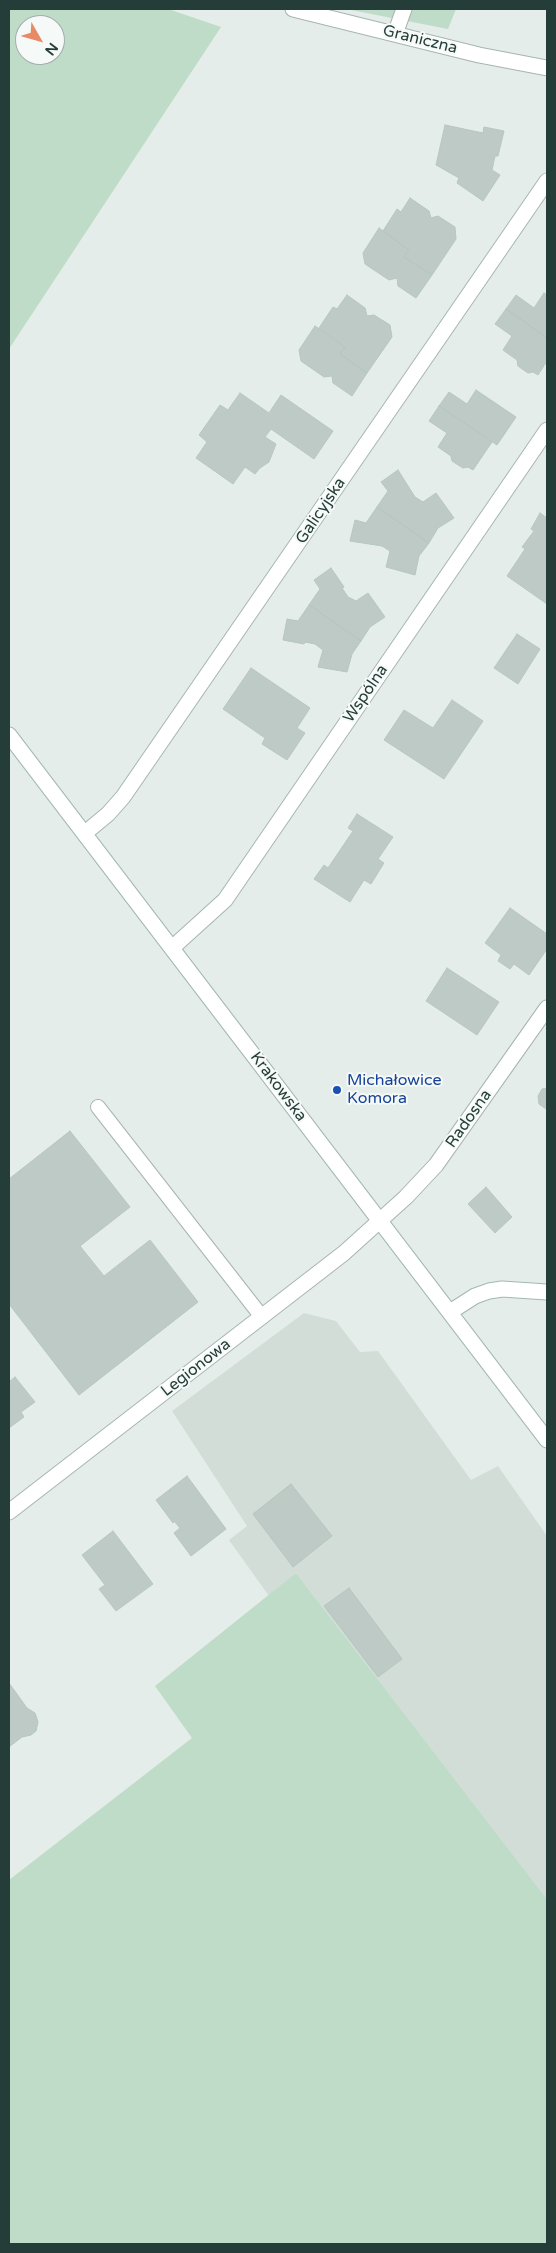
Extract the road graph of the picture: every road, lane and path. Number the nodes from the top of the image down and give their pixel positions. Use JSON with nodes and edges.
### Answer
{"nodes":[{"id":1,"x":293,"y":9,"type":"edge"},
{"id":2,"x":404,"y":9,"type":"edge"},
{"id":3,"x":394,"y":34,"type":"junction"},
{"id":4,"x":547,"y":68,"type":"edge"},
{"id":5,"x":547,"y":181,"type":"edge"},
{"id":6,"x":547,"y":430,"type":"edge"},
{"id":7,"x":9,"y":735,"type":"edge"},
{"id":8,"x":85,"y":833,"type":"junction"},
{"id":9,"x":172,"y":948,"type":"junction"},
{"id":10,"x":547,"y":1008,"type":"edge"},
{"id":11,"x":98,"y":1107,"type":"dead end"},
{"id":12,"x":380,"y":1221,"type":"junction"},
{"id":13,"x":547,"y":1292,"type":"edge"},
{"id":14,"x":450,"y":1312,"type":"junction"},
{"id":15,"x":262,"y":1317,"type":"junction"},
{"id":16,"x":547,"y":1440,"type":"edge"},
{"id":17,"x":9,"y":1512,"type":"edge"}],
"edges":[{"from":1,"to":3,"type":"street","name":"Graniczna"},
{"from":2,"to":3,"type":"street"},
{"from":3,"to":4,"type":"street","name":"Graniczna"},
{"from":5,"to":8,"type":"street","name":"Galicyjska"},
{"from":6,"to":9,"type":"street","name":"Wspólna"},
{"from":7,"to":8,"type":"street","name":"Krakowska"},
{"from":8,"to":9,"type":"street","name":"Krakowska"},
{"from":9,"to":12,"type":"street","name":"Krakowska"},
{"from":10,"to":12,"type":"street","name":"Radosna"},
{"from":11,"to":15,"type":"lane"},
{"from":12,"to":14,"type":"street","name":"Krakowska"},
{"from":12,"to":15,"type":"street","name":"Legionowa"},
{"from":13,"to":14,"type":"street"},
{"from":14,"to":16,"type":"street","name":"Krakowska"},
{"from":15,"to":17,"type":"street","name":"Legionowa"}]}
